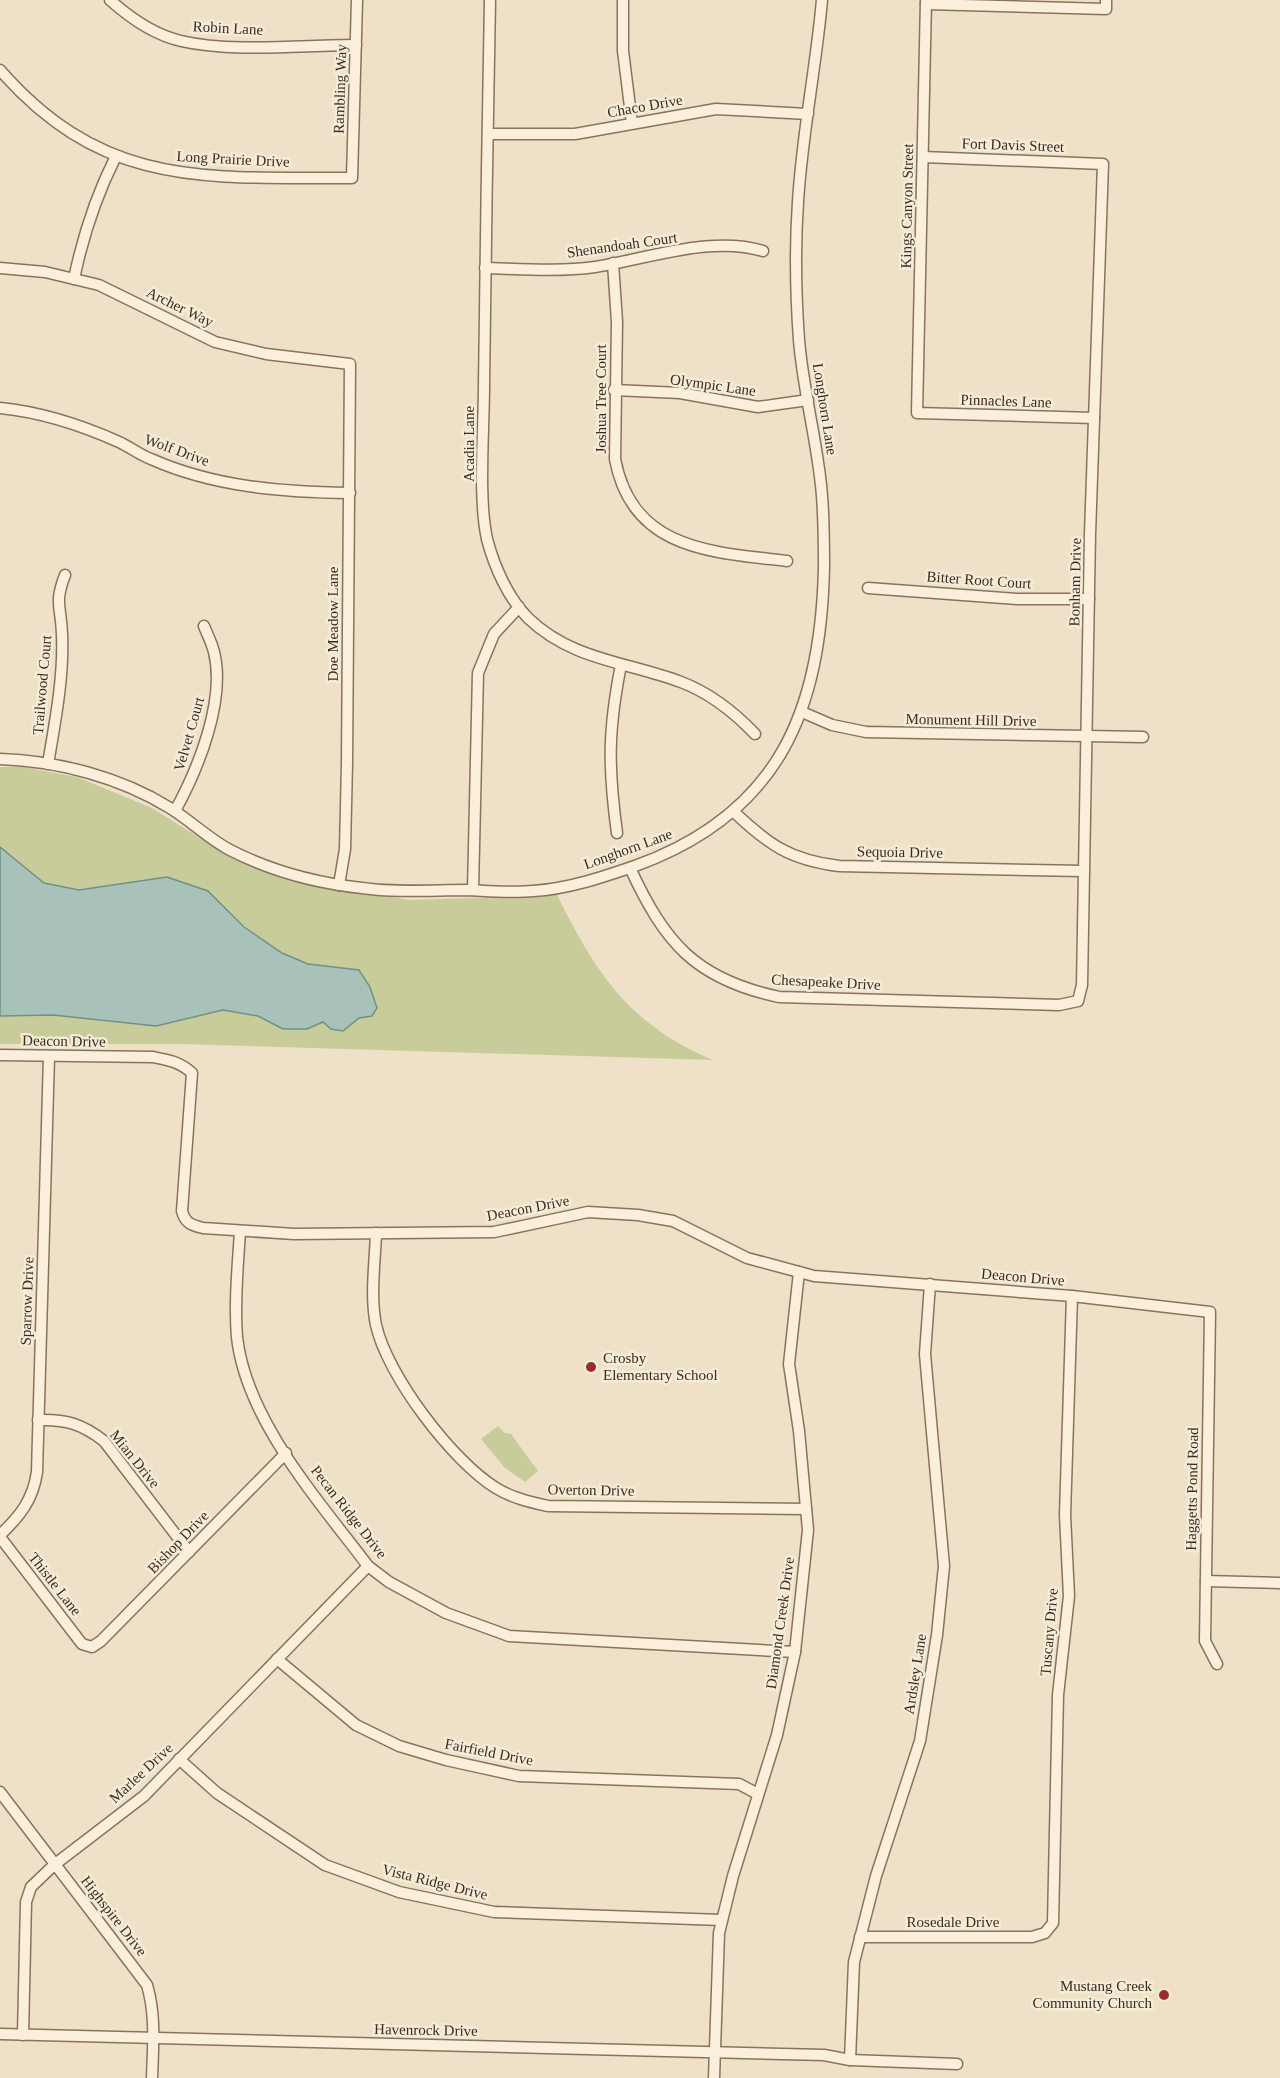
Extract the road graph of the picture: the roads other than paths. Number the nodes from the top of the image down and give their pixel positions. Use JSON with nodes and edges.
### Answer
{"nodes":[{"id":1,"x":110,"y":0,"type":"edge"},
{"id":2,"x":357,"y":0,"type":"edge"},
{"id":3,"x":490,"y":0,"type":"edge"},
{"id":4,"x":623,"y":0,"type":"edge"},
{"id":5,"x":822,"y":0,"type":"edge"},
{"id":6,"x":926,"y":2,"type":"edge"},
{"id":7,"x":1106,"y":4,"type":"edge"},
{"id":8,"x":356,"y":45,"type":"junction"},
{"id":9,"x":0,"y":70,"type":"edge"},
{"id":10,"x":808,"y":114,"type":"junction"},
{"id":11,"x":632,"y":123,"type":"junction"},
{"id":12,"x":488,"y":134,"type":"junction"},
{"id":13,"x":116,"y":156,"type":"junction"},
{"id":14,"x":923,"y":157,"type":"junction"},
{"id":15,"x":1103,"y":164,"type":"joint"},
{"id":16,"x":352,"y":178,"type":"joint"},
{"id":17,"x":763,"y":251,"type":"dead end"},
{"id":18,"x":613,"y":263,"type":"junction"},
{"id":19,"x":0,"y":268,"type":"edge"},
{"id":20,"x":484,"y":268,"type":"junction"},
{"id":21,"x":74,"y":279,"type":"junction"},
{"id":22,"x":350,"y":363,"type":"joint"},
{"id":23,"x":614,"y":390,"type":"junction"},
{"id":24,"x":808,"y":400,"type":"junction"},
{"id":25,"x":0,"y":408,"type":"edge"},
{"id":26,"x":917,"y":413,"type":"joint"},
{"id":27,"x":1094,"y":418,"type":"junction"},
{"id":28,"x":350,"y":493,"type":"junction"},
{"id":29,"x":787,"y":561,"type":"dead end"},
{"id":30,"x":65,"y":575,"type":"dead end"},
{"id":31,"x":868,"y":588,"type":"dead end"},
{"id":32,"x":1089,"y":600,"type":"junction"},
{"id":33,"x":519,"y":607,"type":"junction"},
{"id":34,"x":204,"y":626,"type":"dead end"},
{"id":35,"x":621,"y":665,"type":"junction"},
{"id":36,"x":802,"y":712,"type":"junction"},
{"id":37,"x":755,"y":734,"type":"dead end"},
{"id":38,"x":1143,"y":737,"type":"dead end"},
{"id":39,"x":1088,"y":738,"type":"junction"},
{"id":40,"x":0,"y":759,"type":"edge"},
{"id":41,"x":48,"y":764,"type":"junction"},
{"id":42,"x":175,"y":811,"type":"junction"},
{"id":43,"x":734,"y":812,"type":"junction"},
{"id":44,"x":617,"y":833,"type":"dead end"},
{"id":45,"x":630,"y":868,"type":"junction"},
{"id":46,"x":1083,"y":871,"type":"junction"},
{"id":47,"x":339,"y":885,"type":"junction"},
{"id":48,"x":473,"y":890,"type":"junction"},
{"id":49,"x":1078,"y":1001,"type":"joint"},
{"id":50,"x":0,"y":1055,"type":"edge"},
{"id":51,"x":49,"y":1056,"type":"junction"},
{"id":52,"x":240,"y":1231,"type":"junction"},
{"id":53,"x":376,"y":1233,"type":"junction"},
{"id":54,"x":798,"y":1272,"type":"junction"},
{"id":55,"x":930,"y":1284,"type":"junction"},
{"id":56,"x":1072,"y":1296,"type":"junction"},
{"id":57,"x":1210,"y":1312,"type":"joint"},
{"id":58,"x":38,"y":1420,"type":"junction"},
{"id":59,"x":286,"y":1453,"type":"junction"},
{"id":60,"x":806,"y":1509,"type":"junction"},
{"id":61,"x":0,"y":1536,"type":"edge"},
{"id":62,"x":189,"y":1552,"type":"junction"},
{"id":63,"x":368,"y":1566,"type":"junction"},
{"id":64,"x":1206,"y":1581,"type":"junction"},
{"id":65,"x":1280,"y":1583,"type":"edge"},
{"id":66,"x":88,"y":1648,"type":"joint"},
{"id":67,"x":795,"y":1652,"type":"junction"},
{"id":68,"x":277,"y":1659,"type":"junction"},
{"id":69,"x":1217,"y":1664,"type":"dead end"},
{"id":70,"x":179,"y":1759,"type":"junction"},
{"id":71,"x":0,"y":1792,"type":"edge"},
{"id":72,"x":758,"y":1794,"type":"junction"},
{"id":73,"x":54,"y":1864,"type":"junction"},
{"id":74,"x":722,"y":1920,"type":"junction"},
{"id":75,"x":1045,"y":1933,"type":"joint"},
{"id":76,"x":860,"y":1937,"type":"junction"},
{"id":77,"x":0,"y":2034,"type":"edge"},
{"id":78,"x":23,"y":2035,"type":"junction"},
{"id":79,"x":153,"y":2039,"type":"junction"},
{"id":80,"x":715,"y":2052,"type":"junction"},
{"id":81,"x":850,"y":2060,"type":"junction"},
{"id":82,"x":957,"y":2064,"type":"dead end"},
{"id":83,"x":152,"y":2078,"type":"edge"},
{"id":84,"x":714,"y":2078,"type":"edge"}],
"edges":[{"from":1,"to":8,"type":"street","name":"Robin Lane"},
{"from":2,"to":8,"type":"street","name":"Rambling Way"},
{"from":3,"to":12,"type":"street","name":"Acadia Lane"},
{"from":4,"to":11,"type":"street"},
{"from":5,"to":10,"type":"street","name":"Longhorn Lane"},
{"from":6,"to":7,"type":"street"},
{"from":6,"to":14,"type":"street","name":"Kings Canyon Street"},
{"from":8,"to":16,"type":"street","name":"Rambling Way"},
{"from":9,"to":13,"type":"street","name":"Long Prairie Drive"},
{"from":10,"to":11,"type":"street","name":"Chaco Drive"},
{"from":10,"to":24,"type":"street","name":"Longhorn Lane"},
{"from":11,"to":12,"type":"street","name":"Chaco Drive"},
{"from":12,"to":20,"type":"street","name":"Acadia Lane"},
{"from":13,"to":16,"type":"street","name":"Long Prairie Drive"},
{"from":13,"to":21,"type":"street"},
{"from":14,"to":15,"type":"street","name":"Fort Davis Street"},
{"from":14,"to":26,"type":"street","name":"Kings Canyon Street"},
{"from":15,"to":27,"type":"street","name":"Bonham Drive"},
{"from":17,"to":18,"type":"street","name":"Shenandoah Court"},
{"from":18,"to":20,"type":"street","name":"Shenandoah Court"},
{"from":18,"to":23,"type":"street","name":"Joshua Tree Court"},
{"from":19,"to":21,"type":"street","name":"Archer Way"},
{"from":20,"to":33,"type":"street","name":"Acadia Lane"},
{"from":21,"to":22,"type":"street","name":"Archer Way"},
{"from":22,"to":28,"type":"street","name":"Doe Meadow Lane"},
{"from":23,"to":24,"type":"street","name":"Olympic Lane"},
{"from":23,"to":29,"type":"street","name":"Joshua Tree Court"},
{"from":24,"to":36,"type":"street","name":"Longhorn Lane"},
{"from":25,"to":28,"type":"street","name":"Wolf Drive"},
{"from":26,"to":27,"type":"street","name":"Pinnacles Lane"},
{"from":27,"to":32,"type":"street","name":"Bonham Drive"},
{"from":28,"to":47,"type":"street","name":"Doe Meadow Lane"},
{"from":30,"to":41,"type":"street","name":"Trailwood Court"},
{"from":31,"to":32,"type":"street","name":"Bitter Root Court"},
{"from":32,"to":39,"type":"street","name":"Bonham Drive"},
{"from":33,"to":35,"type":"street","name":"Acadia Lane"},
{"from":33,"to":48,"type":"street"},
{"from":34,"to":42,"type":"street","name":"Velvet Court"},
{"from":35,"to":37,"type":"street","name":"Acadia Lane"},
{"from":35,"to":44,"type":"street"},
{"from":36,"to":39,"type":"street","name":"Monument Hill Drive"},
{"from":36,"to":43,"type":"street","name":"Longhorn Lane"},
{"from":38,"to":39,"type":"street","name":"Monument Hill Drive"},
{"from":39,"to":46,"type":"street","name":"Bonham Drive"},
{"from":40,"to":41,"type":"street","name":"Longhorn Lane"},
{"from":41,"to":42,"type":"street","name":"Longhorn Lane"},
{"from":42,"to":47,"type":"street","name":"Longhorn Lane"},
{"from":43,"to":45,"type":"street","name":"Longhorn Lane"},
{"from":43,"to":46,"type":"street","name":"Sequoia Drive"},
{"from":45,"to":48,"type":"street","name":"Longhorn Lane"},
{"from":45,"to":49,"type":"street","name":"Chesapeake Drive"},
{"from":46,"to":49,"type":"street","name":"Bonham Drive"},
{"from":47,"to":48,"type":"street","name":"Longhorn Lane"},
{"from":50,"to":51,"type":"street","name":"Deacon Drive"},
{"from":51,"to":52,"type":"street","name":"Deacon Drive"},
{"from":51,"to":58,"type":"street","name":"Sparrow Drive"},
{"from":52,"to":53,"type":"street","name":"Deacon Drive"},
{"from":52,"to":59,"type":"street","name":"Pecan Ridge Drive"},
{"from":53,"to":54,"type":"street","name":"Deacon Drive"},
{"from":53,"to":60,"type":"street","name":"Overton Drive"},
{"from":54,"to":55,"type":"street","name":"Deacon Drive"},
{"from":54,"to":60,"type":"street","name":"Diamond Creek Drive"},
{"from":55,"to":56,"type":"street","name":"Deacon Drive"},
{"from":55,"to":76,"type":"street","name":"Ardsley Lane"},
{"from":56,"to":57,"type":"street","name":"Deacon Drive"},
{"from":56,"to":75,"type":"street","name":"Tuscany Drive"},
{"from":57,"to":64,"type":"street","name":"Haggetts Pond Road"},
{"from":58,"to":61,"type":"street","name":"Sparrow Drive"},
{"from":58,"to":62,"type":"street","name":"Mian Drive"},
{"from":59,"to":62,"type":"street","name":"Bishop Drive"},
{"from":59,"to":63,"type":"street","name":"Pecan Ridge Drive"},
{"from":60,"to":67,"type":"street","name":"Diamond Creek Drive"},
{"from":61,"to":66,"type":"street","name":"Thistle Lane"},
{"from":62,"to":66,"type":"street","name":"Bishop Drive"},
{"from":63,"to":67,"type":"street","name":"Pecan Ridge Drive"},
{"from":63,"to":68,"type":"street","name":"Marlee Drive"},
{"from":64,"to":65,"type":"street"},
{"from":64,"to":69,"type":"street","name":"Haggetts Pond Road"},
{"from":67,"to":72,"type":"street","name":"Diamond Creek Drive"},
{"from":68,"to":70,"type":"street","name":"Marlee Drive"},
{"from":68,"to":72,"type":"street","name":"Fairfield Drive"},
{"from":70,"to":73,"type":"street","name":"Marlee Drive"},
{"from":70,"to":74,"type":"street","name":"Vista Ridge Drive"},
{"from":71,"to":73,"type":"street","name":"Highspire Drive"},
{"from":72,"to":74,"type":"street","name":"Diamond Creek Drive"},
{"from":73,"to":78,"type":"street","name":"Marlee Drive"},
{"from":73,"to":79,"type":"street","name":"Highspire Drive"},
{"from":74,"to":80,"type":"street","name":"Diamond Creek Drive"},
{"from":75,"to":76,"type":"street","name":"Rosedale Drive"},
{"from":76,"to":81,"type":"street","name":"Ardsley Lane"},
{"from":77,"to":78,"type":"street","name":"Havenrock Drive"},
{"from":78,"to":79,"type":"street","name":"Havenrock Drive"},
{"from":79,"to":80,"type":"street","name":"Havenrock Drive"},
{"from":79,"to":83,"type":"street","name":"Highspire Drive"},
{"from":80,"to":81,"type":"street","name":"Havenrock Drive"},
{"from":80,"to":84,"type":"street","name":"Diamond Creek Drive"},
{"from":81,"to":82,"type":"street","name":"Havenrock Drive"}]}
